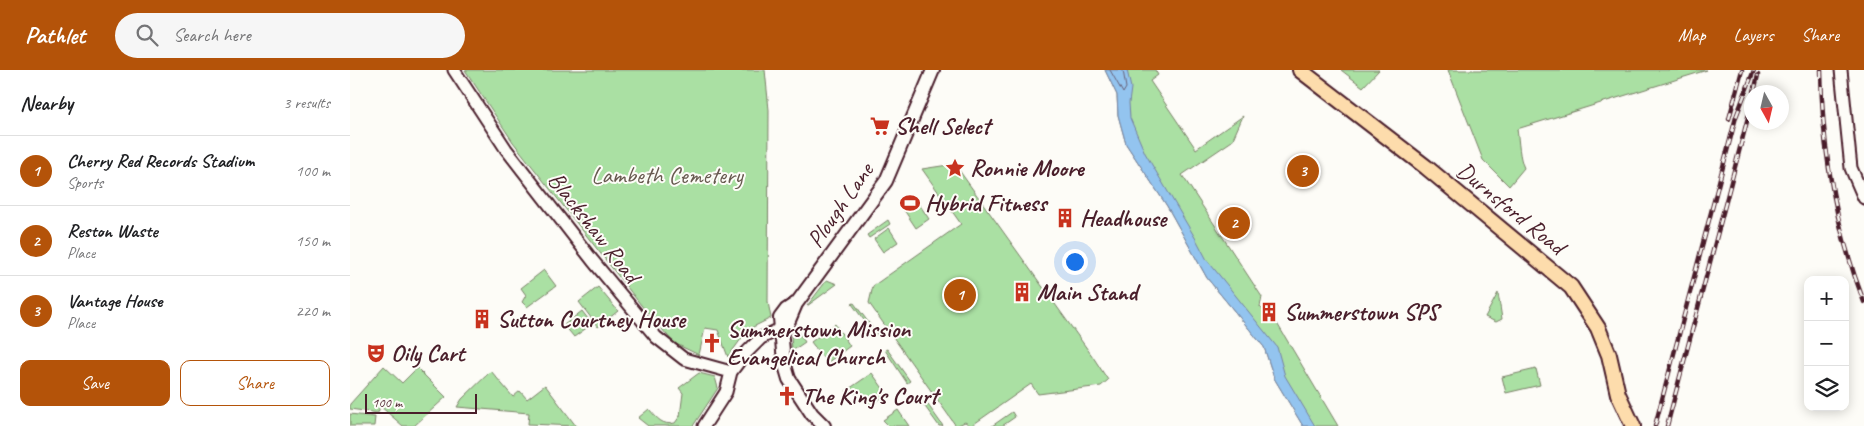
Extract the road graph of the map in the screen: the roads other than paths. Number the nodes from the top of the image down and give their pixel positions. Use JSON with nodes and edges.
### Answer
{"nodes":[{"id":1,"x":454,"y":70,"type":"edge"},
{"id":2,"x":933,"y":70,"type":"edge"},
{"id":3,"x":1300,"y":70,"type":"edge"},
{"id":4,"x":1841,"y":70,"type":"edge"},
{"id":5,"x":1864,"y":198,"type":"edge"},
{"id":6,"x":780,"y":329,"type":"junction"},
{"id":7,"x":731,"y":372,"type":"junction"},
{"id":8,"x":704,"y":426,"type":"edge"},
{"id":9,"x":824,"y":426,"type":"edge"},
{"id":10,"x":1633,"y":426,"type":"edge"}],
"edges":[{"from":1,"to":7,"type":"street","name":"Blackshaw Road"},
{"from":2,"to":6,"type":"main road","name":"Plough Lane"},
{"from":3,"to":10,"type":"main road","name":"Durnsford Road"},
{"from":4,"to":5,"type":"street"},
{"from":6,"to":7,"type":"street"},
{"from":6,"to":9,"type":"main road"},
{"from":7,"to":8,"type":"street"}]}
